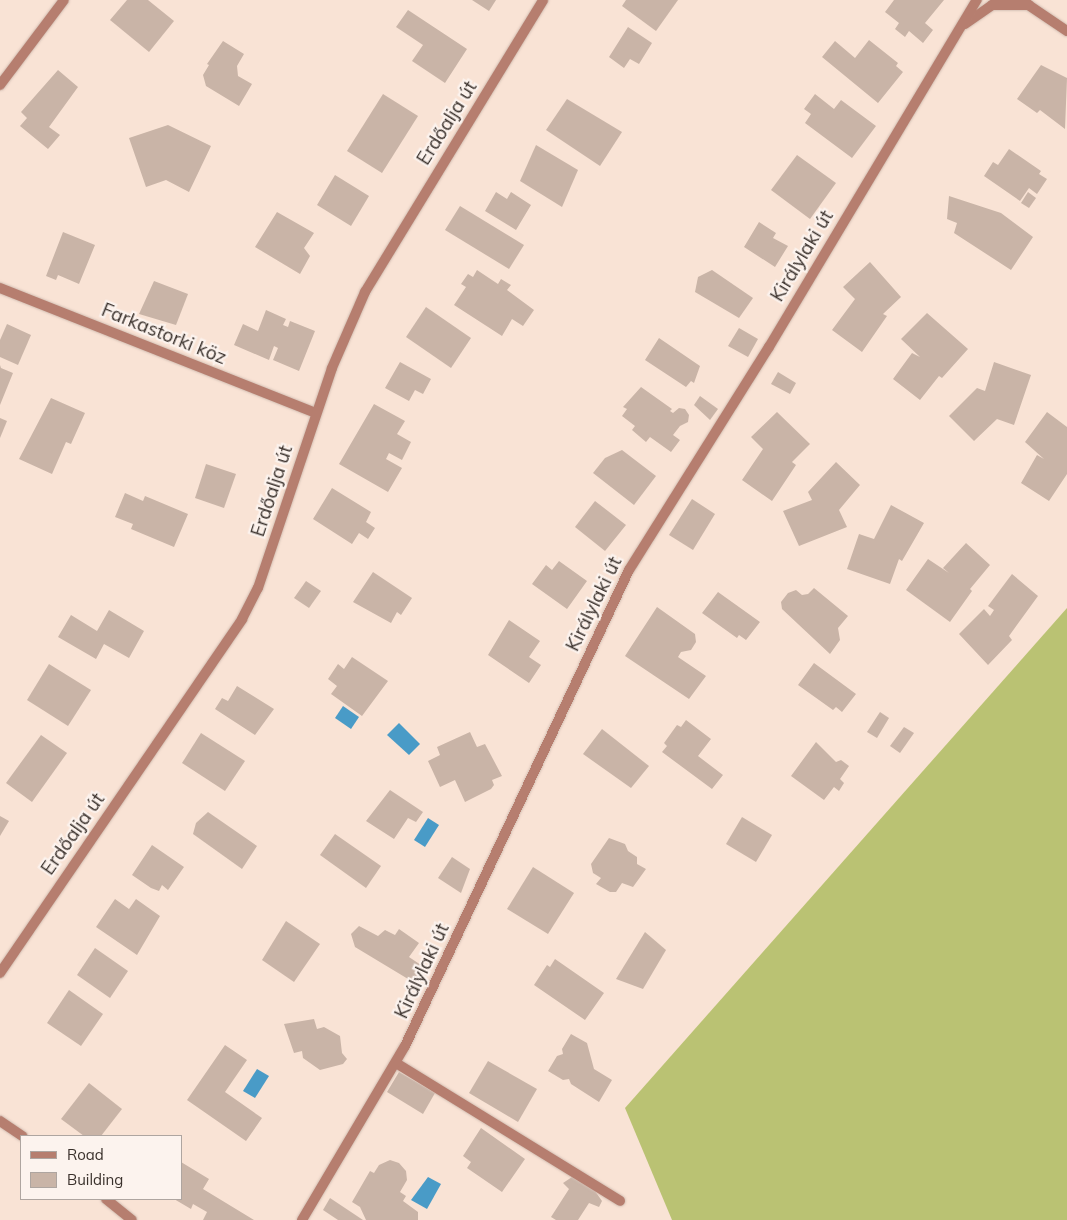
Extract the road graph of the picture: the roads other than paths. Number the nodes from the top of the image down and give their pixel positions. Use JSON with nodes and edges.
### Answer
{"nodes":[{"id":1,"x":64,"y":0,"type":"edge"},
{"id":2,"x":543,"y":0,"type":"edge"},
{"id":3,"x":977,"y":0,"type":"edge"},
{"id":4,"x":1025,"y":3,"type":"edge"},
{"id":5,"x":960,"y":27,"type":"junction"},
{"id":6,"x":1067,"y":31,"type":"edge"},
{"id":7,"x":0,"y":85,"type":"edge"},
{"id":8,"x":0,"y":288,"type":"edge"},
{"id":9,"x":315,"y":414,"type":"junction"},
{"id":10,"x":0,"y":973,"type":"edge"},
{"id":11,"x":396,"y":1063,"type":"junction"},
{"id":12,"x":0,"y":1121,"type":"edge"},
{"id":13,"x":21,"y":1135,"type":"edge"},
{"id":14,"x":107,"y":1200,"type":"edge"},
{"id":15,"x":620,"y":1200,"type":"dead end"},
{"id":16,"x":132,"y":1220,"type":"edge"},
{"id":17,"x":302,"y":1220,"type":"edge"}],
"edges":[{"from":1,"to":7,"type":"street"},
{"from":2,"to":9,"type":"street","name":"Erdőalja út"},
{"from":3,"to":5,"type":"street","name":"Királylaki út"},
{"from":4,"to":5,"type":"street","name":"Királylaki út"},
{"from":4,"to":6,"type":"street","name":"Királylaki út"},
{"from":5,"to":11,"type":"street","name":"Királylaki út"},
{"from":8,"to":9,"type":"street","name":"Farkastorki köz"},
{"from":9,"to":10,"type":"street","name":"Erdőalja út"},
{"from":11,"to":15,"type":"street"},
{"from":11,"to":17,"type":"street","name":"Királylaki út"},
{"from":12,"to":13,"type":"street"},
{"from":14,"to":16,"type":"street"}]}
